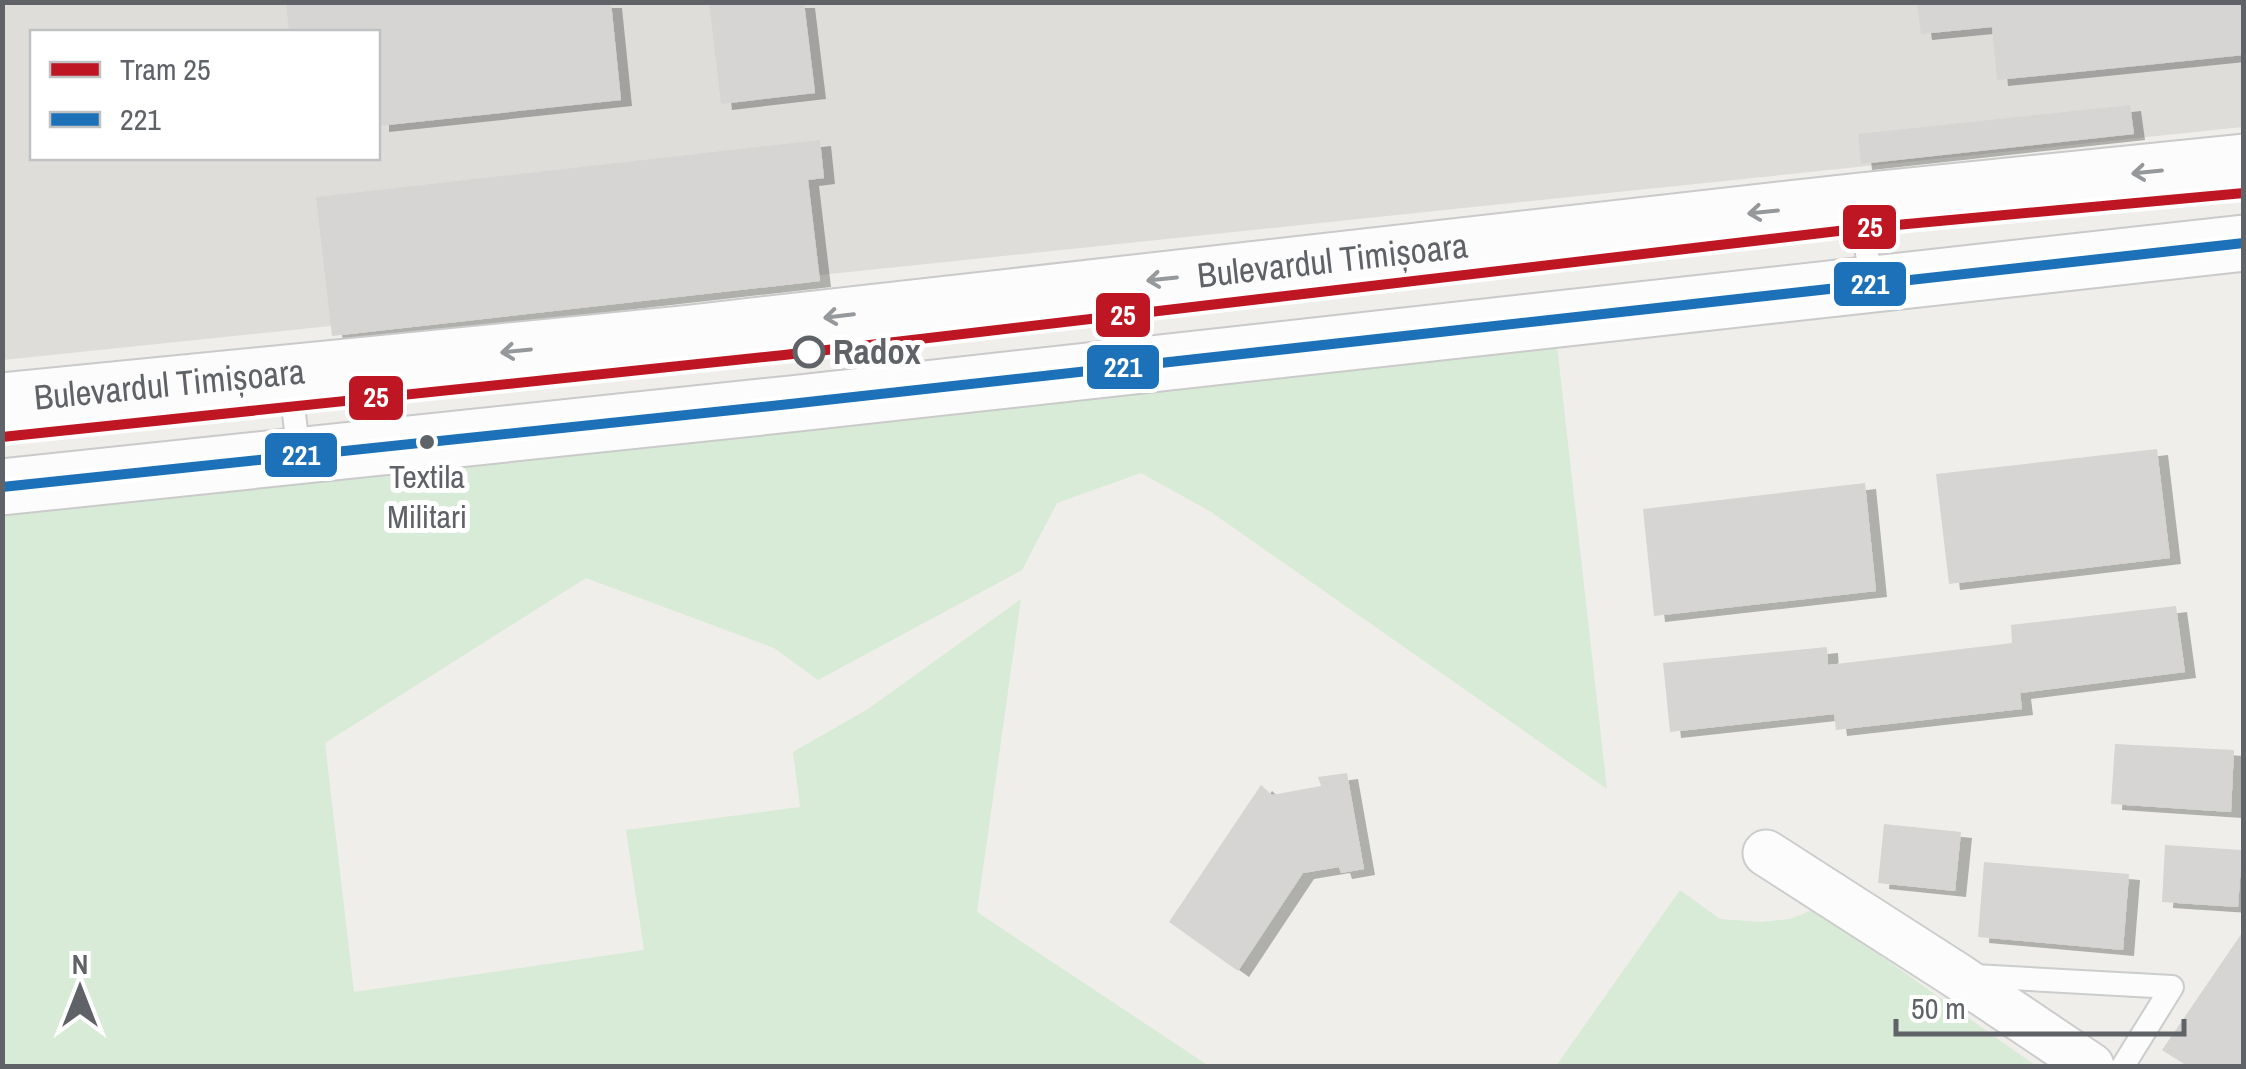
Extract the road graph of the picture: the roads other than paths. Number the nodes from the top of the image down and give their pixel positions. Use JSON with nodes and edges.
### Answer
{"nodes":[{"id":1,"x":2244,"y":162,"type":"edge"},
{"id":2,"x":1860,"y":201,"type":"junction"},
{"id":3,"x":2244,"y":243,"type":"edge"},
{"id":4,"x":1871,"y":283,"type":"junction"},
{"id":5,"x":691,"y":333,"type":"junction"},
{"id":6,"x":289,"y":373,"type":"junction"},
{"id":7,"x":2,"y":402,"type":"edge"},
{"id":8,"x":701,"y":412,"type":"junction"},
{"id":9,"x":299,"y":455,"type":"junction"},
{"id":10,"x":2,"y":487,"type":"edge"},
{"id":11,"x":1766,"y":854,"type":"dead end"},
{"id":12,"x":1956,"y":975,"type":"junction"},
{"id":13,"x":2091,"y":1066,"type":"edge"},
{"id":14,"x":2123,"y":1066,"type":"edge"}],
"edges":[{"from":1,"to":2,"type":"main road","name":"Bulevardul Timișoara","one_way":true},
{"from":2,"to":4,"type":"lane"},
{"from":2,"to":5,"type":"main road","name":"Bulevardul Timișoara","one_way":true},
{"from":3,"to":4,"type":"main road"},
{"from":4,"to":8,"type":"main road"},
{"from":5,"to":6,"type":"main road","name":"Bulevardul Timișoara","one_way":true},
{"from":5,"to":8,"type":"main road"},
{"from":6,"to":7,"type":"main road","name":"Bulevardul Timișoara"},
{"from":6,"to":9,"type":"lane"},
{"from":8,"to":9,"type":"main road"},
{"from":9,"to":10,"type":"main road"},
{"from":11,"to":12,"type":"street"},
{"from":12,"to":13,"type":"street"},
{"from":12,"to":14,"type":"lane"}]}
